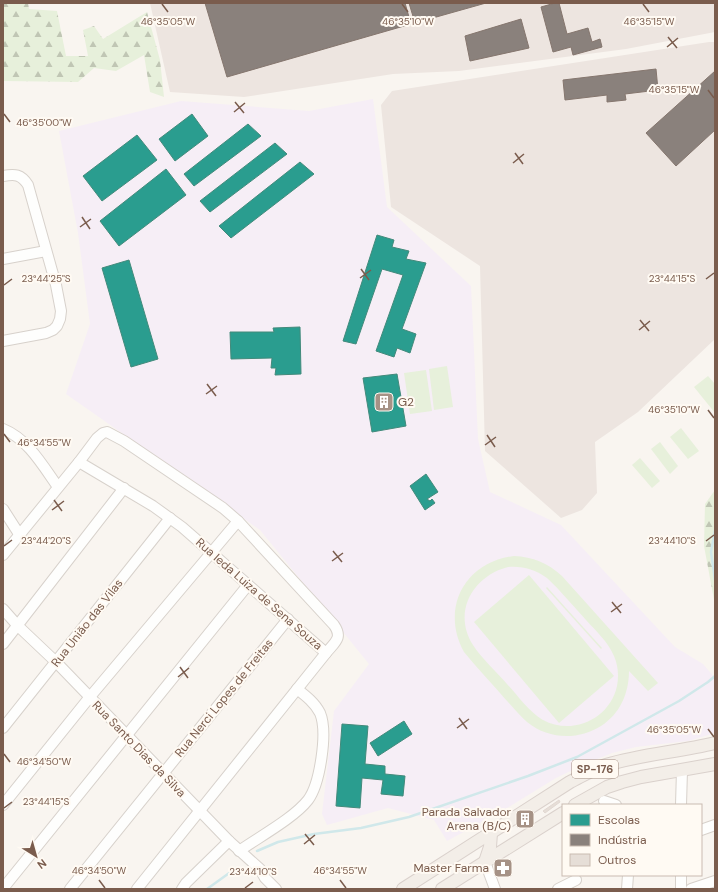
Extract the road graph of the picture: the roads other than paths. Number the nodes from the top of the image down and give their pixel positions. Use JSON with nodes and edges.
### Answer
{"nodes":[{"id":1,"x":3,"y":176,"type":"edge"},
{"id":2,"x":46,"y":251,"type":"junction"},
{"id":3,"x":3,"y":259,"type":"edge"},
{"id":4,"x":3,"y":341,"type":"edge"},
{"id":5,"x":3,"y":429,"type":"edge"},
{"id":6,"x":79,"y":462,"type":"junction"},
{"id":7,"x":58,"y":487,"type":"junction"},
{"id":8,"x":124,"y":488,"type":"junction"},
{"id":9,"x":3,"y":509,"type":"edge"},
{"id":10,"x":170,"y":518,"type":"junction"},
{"id":11,"x":238,"y":521,"type":"junction"},
{"id":12,"x":19,"y":534,"type":"junction"},
{"id":13,"x":212,"y":552,"type":"junction"},
{"id":14,"x":3,"y":555,"type":"edge"},
{"id":15,"x":248,"y":584,"type":"junction"},
{"id":16,"x":3,"y":609,"type":"edge"},
{"id":17,"x":288,"y":619,"type":"junction"},
{"id":18,"x":18,"y":626,"type":"junction"},
{"id":19,"x":3,"y":644,"type":"edge"},
{"id":20,"x":326,"y":653,"type":"junction"},
{"id":21,"x":56,"y":662,"type":"junction"},
{"id":22,"x":298,"y":688,"type":"junction"},
{"id":23,"x":89,"y":698,"type":"junction"},
{"id":24,"x":3,"y":728,"type":"edge"},
{"id":25,"x":126,"y":736,"type":"junction"},
{"id":26,"x":715,"y":743,"type":"edge"},
{"id":27,"x":715,"y":764,"type":"edge"},
{"id":28,"x":682,"y":770,"type":"junction"},
{"id":29,"x":164,"y":774,"type":"junction"},
{"id":30,"x":604,"y":801,"type":"dead end"},
{"id":31,"x":577,"y":804,"type":"edge"},
{"id":32,"x":613,"y":804,"type":"edge"},
{"id":33,"x":681,"y":804,"type":"edge"},
{"id":34,"x":3,"y":805,"type":"edge"},
{"id":35,"x":200,"y":811,"type":"junction"},
{"id":36,"x":562,"y":814,"type":"edge"},
{"id":37,"x":715,"y":825,"type":"edge"},
{"id":38,"x":702,"y":830,"type":"edge"},
{"id":39,"x":491,"y":833,"type":"junction"},
{"id":40,"x":229,"y":842,"type":"junction"},
{"id":41,"x":242,"y":853,"type":"junction"},
{"id":42,"x":485,"y":862,"type":"junction"},
{"id":43,"x":628,"y":876,"type":"edge"},
{"id":44,"x":681,"y":876,"type":"edge"},
{"id":45,"x":576,"y":881,"type":"edge"},
{"id":46,"x":715,"y":881,"type":"edge"},
{"id":47,"x":5,"y":886,"type":"edge"},
{"id":48,"x":70,"y":889,"type":"edge"},
{"id":49,"x":137,"y":889,"type":"edge"},
{"id":50,"x":182,"y":889,"type":"edge"},
{"id":51,"x":276,"y":889,"type":"edge"},
{"id":52,"x":403,"y":889,"type":"edge"},
{"id":53,"x":442,"y":889,"type":"edge"},
{"id":54,"x":495,"y":889,"type":"edge"},
{"id":55,"x":558,"y":889,"type":"edge"},
{"id":56,"x":627,"y":889,"type":"edge"},
{"id":57,"x":681,"y":889,"type":"edge"},
{"id":58,"x":691,"y":889,"type":"edge"}],
"edges":[{"from":1,"to":2,"type":"street"},
{"from":2,"to":3,"type":"street"},
{"from":2,"to":4,"type":"street"},
{"from":5,"to":7,"type":"street"},
{"from":6,"to":7,"type":"street"},
{"from":6,"to":8,"type":"street","name":"Rua Ieda Luiza de Sena Souza"},
{"from":6,"to":11,"type":"street"},
{"from":7,"to":12,"type":"street"},
{"from":8,"to":10,"type":"street","name":"Rua Ieda Luiza de Sena Souza"},
{"from":8,"to":18,"type":"street"},
{"from":9,"to":12,"type":"street"},
{"from":10,"to":13,"type":"street","name":"Rua Ieda Luiza de Sena Souza"},
{"from":10,"to":21,"type":"street","name":"Rua União das Vilas"},
{"from":11,"to":13,"type":"street"},
{"from":11,"to":20,"type":"street"},
{"from":12,"to":14,"type":"street"},
{"from":13,"to":15,"type":"street","name":"Rua Ieda Luiza de Sena Souza"},
{"from":13,"to":23,"type":"street"},
{"from":15,"to":17,"type":"street","name":"Rua Ieda Luiza de Sena Souza"},
{"from":15,"to":25,"type":"street"},
{"from":16,"to":18,"type":"street","name":"Rua Santo Dias da Silva"},
{"from":17,"to":20,"type":"street","name":"Rua Ieda Luiza de Sena Souza"},
{"from":17,"to":29,"type":"street","name":"Rua Nerci Lopes de Freitas"},
{"from":18,"to":19,"type":"street"},
{"from":18,"to":21,"type":"street","name":"Rua Santo Dias da Silva"},
{"from":20,"to":22,"type":"street","name":"Rua Ieda Luiza de Sena Souza"},
{"from":21,"to":23,"type":"street","name":"Rua Santo Dias da Silva"},
{"from":21,"to":24,"type":"street","name":"Rua União das Vilas"},
{"from":22,"to":35,"type":"street","name":"Rua Ieda Luiza de Sena Souza"},
{"from":22,"to":41,"type":"street"},
{"from":23,"to":25,"type":"street","name":"Rua Santo Dias da Silva"},
{"from":23,"to":34,"type":"street"},
{"from":25,"to":29,"type":"street","name":"Rua Santo Dias da Silva"},
{"from":25,"to":47,"type":"street"},
{"from":26,"to":39,"type":"main road","number":"SP-176"},
{"from":27,"to":28,"type":"main road","number":"SP-176"},
{"from":28,"to":31,"type":"main road","number":"SP-176"},
{"from":28,"to":33,"type":"street"},
{"from":29,"to":35,"type":"street","name":"Rua Santo Dias da Silva"},
{"from":29,"to":48,"type":"street","name":"Rua Nerci Lopes de Freitas"},
{"from":30,"to":32,"type":"street"},
{"from":35,"to":40,"type":"street","name":"Rua Santo Dias da Silva"},
{"from":35,"to":49,"type":"street","name":"Rua Ieda Luiza de Sena Souza"},
{"from":36,"to":42,"type":"main road"},
{"from":37,"to":38,"type":"street"},
{"from":39,"to":42,"type":"main road"},
{"from":39,"to":52,"type":"main road","number":"SP-176"},
{"from":40,"to":41,"type":"street","name":"Rua Santo Dias da Silva"},
{"from":40,"to":50,"type":"street"},
{"from":41,"to":51,"type":"street","name":"Rua Santo Dias da Silva"},
{"from":42,"to":53,"type":"main road"},
{"from":42,"to":54,"type":"street"},
{"from":43,"to":56,"type":"street"},
{"from":44,"to":57,"type":"street"},
{"from":45,"to":55,"type":"street"},
{"from":46,"to":58,"type":"street"}]}
